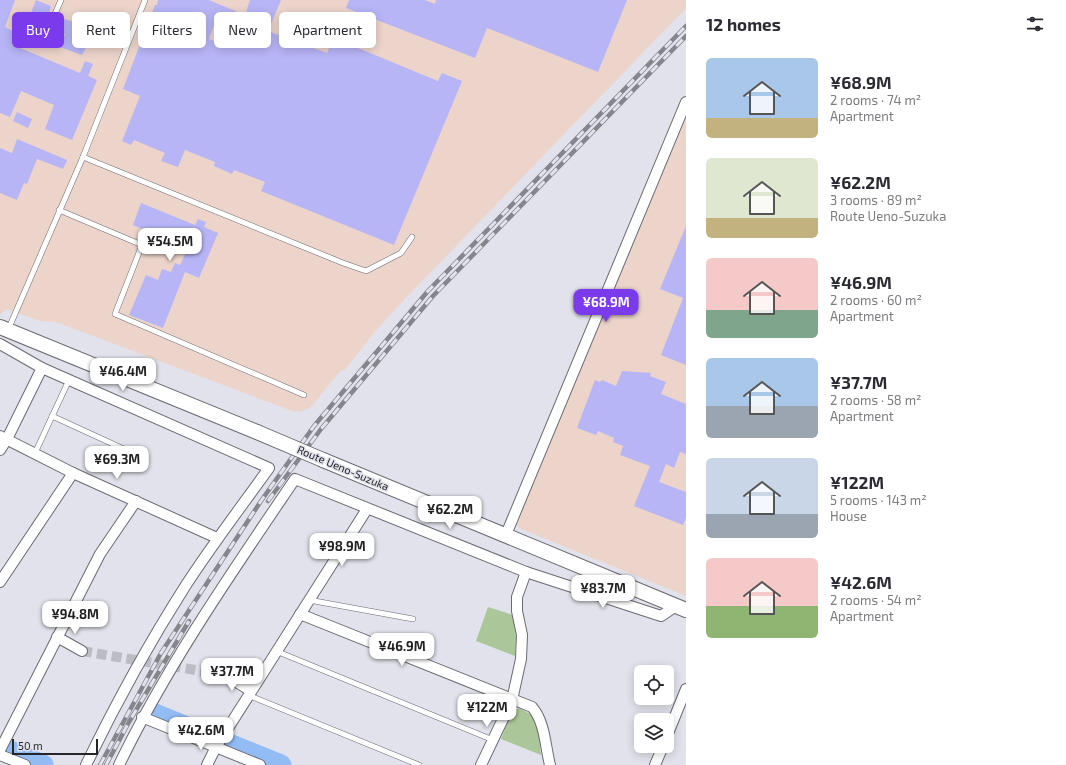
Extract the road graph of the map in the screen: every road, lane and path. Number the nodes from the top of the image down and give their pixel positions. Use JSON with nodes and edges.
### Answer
{"nodes":[{"id":1,"x":61,"y":0,"type":"edge"},
{"id":2,"x":145,"y":0,"type":"edge"},
{"id":3,"x":56,"y":12,"type":"edge"},
{"id":4,"x":686,"y":102,"type":"edge"},
{"id":5,"x":83,"y":156,"type":"junction"},
{"id":6,"x":59,"y":210,"type":"junction"},
{"id":7,"x":412,"y":237,"type":"dead end"},
{"id":8,"x":4,"y":329,"type":"edge"},
{"id":9,"x":0,"y":344,"type":"edge"},
{"id":10,"x":42,"y":368,"type":"junction"},
{"id":11,"x":69,"y":380,"type":"junction"},
{"id":12,"x":304,"y":395,"type":"dead end"},
{"id":13,"x":52,"y":416,"type":"junction"},
{"id":14,"x":4,"y":438,"type":"edge"},
{"id":15,"x":0,"y":450,"type":"edge"},
{"id":16,"x":35,"y":453,"type":"junction"},
{"id":17,"x":139,"y":456,"type":"dead end"},
{"id":18,"x":73,"y":473,"type":"junction"},
{"id":19,"x":136,"y":501,"type":"junction"},
{"id":20,"x":367,"y":509,"type":"junction"},
{"id":21,"x":505,"y":537,"type":"junction"},
{"id":22,"x":217,"y":538,"type":"junction"},
{"id":23,"x":526,"y":572,"type":"junction"},
{"id":24,"x":0,"y":582,"type":"edge"},
{"id":25,"x":309,"y":600,"type":"junction"},
{"id":26,"x":681,"y":608,"type":"edge"},
{"id":27,"x":300,"y":614,"type":"junction"},
{"id":28,"x":412,"y":619,"type":"dead end"},
{"id":29,"x":57,"y":637,"type":"junction"},
{"id":30,"x":82,"y":651,"type":"tunnel mouth"},
{"id":31,"x":276,"y":651,"type":"junction"},
{"id":32,"x":225,"y":675,"type":"tunnel mouth"},
{"id":33,"x":686,"y":689,"type":"edge"},
{"id":34,"x":250,"y":693,"type":"junction"},
{"id":35,"x":512,"y":700,"type":"junction"},
{"id":36,"x":683,"y":707,"type":"edge"},
{"id":37,"x":142,"y":717,"type":"junction"},
{"id":38,"x":674,"y":723,"type":"edge"},
{"id":39,"x":493,"y":740,"type":"junction"},
{"id":40,"x":216,"y":747,"type":"junction"},
{"id":41,"x":0,"y":750,"type":"edge"},
{"id":42,"x":660,"y":753,"type":"edge"},
{"id":43,"x":0,"y":755,"type":"edge"},
{"id":44,"x":24,"y":765,"type":"edge"},
{"id":45,"x":86,"y":765,"type":"edge"},
{"id":46,"x":119,"y":765,"type":"edge"},
{"id":47,"x":207,"y":765,"type":"edge"},
{"id":48,"x":260,"y":765,"type":"edge"},
{"id":49,"x":419,"y":765,"type":"edge"},
{"id":50,"x":481,"y":765,"type":"edge"},
{"id":51,"x":550,"y":765,"type":"edge"},
{"id":52,"x":655,"y":765,"type":"edge"}],
"edges":[{"from":1,"to":3,"type":"lane"},
{"from":2,"to":5,"type":"lane"},
{"from":4,"to":21,"type":"street"},
{"from":5,"to":6,"type":"lane"},
{"from":5,"to":7,"type":"lane"},
{"from":6,"to":8,"type":"lane"},
{"from":6,"to":12,"type":"lane"},
{"from":8,"to":21,"type":"main road","name":"Route Ueno-Suzuka","bridge":true},
{"from":9,"to":10,"type":"street"},
{"from":10,"to":11,"type":"street"},
{"from":10,"to":14,"type":"street"},
{"from":11,"to":13,"type":"lane"},
{"from":11,"to":22,"type":"street"},
{"from":13,"to":16,"type":"lane"},
{"from":13,"to":17,"type":"lane"},
{"from":14,"to":15,"type":"street"},
{"from":14,"to":16,"type":"street"},
{"from":16,"to":18,"type":"street"},
{"from":18,"to":19,"type":"street"},
{"from":18,"to":24,"type":"street"},
{"from":19,"to":22,"type":"street"},
{"from":19,"to":29,"type":"street"},
{"from":20,"to":23,"type":"street"},
{"from":20,"to":25,"type":"street"},
{"from":20,"to":37,"type":"street"},
{"from":21,"to":26,"type":"main road","name":"Route Ueno-Suzuka"},
{"from":22,"to":45,"type":"street"},
{"from":23,"to":26,"type":"street"},
{"from":23,"to":35,"type":"street"},
{"from":25,"to":27,"type":"street"},
{"from":25,"to":28,"type":"lane"},
{"from":27,"to":31,"type":"street"},
{"from":27,"to":35,"type":"street"},
{"from":29,"to":30,"type":"street"},
{"from":29,"to":41,"type":"street"},
{"from":31,"to":34,"type":"street"},
{"from":31,"to":39,"type":"lane"},
{"from":32,"to":34,"type":"street"},
{"from":33,"to":36,"type":"street"},
{"from":34,"to":40,"type":"street"},
{"from":34,"to":49,"type":"lane"},
{"from":35,"to":39,"type":"street"},
{"from":35,"to":51,"type":"street"},
{"from":36,"to":38,"type":"street"},
{"from":37,"to":40,"type":"street"},
{"from":37,"to":46,"type":"street"},
{"from":39,"to":50,"type":"street"},
{"from":40,"to":47,"type":"street"},
{"from":40,"to":48,"type":"street"},
{"from":42,"to":52,"type":"street"},
{"from":43,"to":44,"type":"street"}]}
